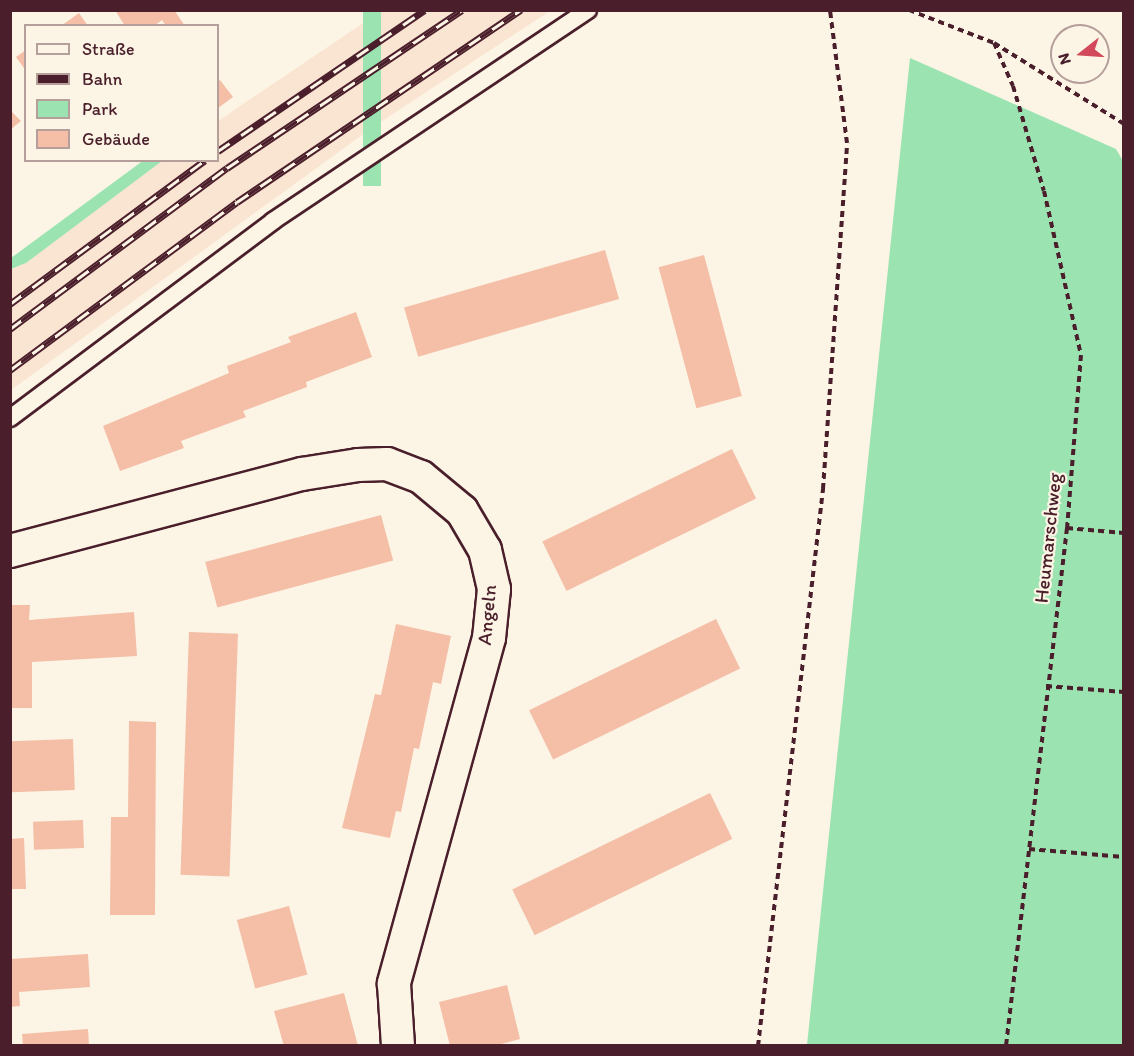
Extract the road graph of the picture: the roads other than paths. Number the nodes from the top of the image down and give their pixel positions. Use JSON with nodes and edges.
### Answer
{"nodes":[{"id":1,"x":588,"y":10,"type":"edge"},
{"id":2,"x":10,"y":418,"type":"edge"},
{"id":3,"x":10,"y":551,"type":"edge"},
{"id":4,"x":398,"y":1046,"type":"edge"}],
"edges":[{"from":1,"to":2,"type":"lane"},
{"from":3,"to":4,"type":"street","name":"Angeln"}]}
